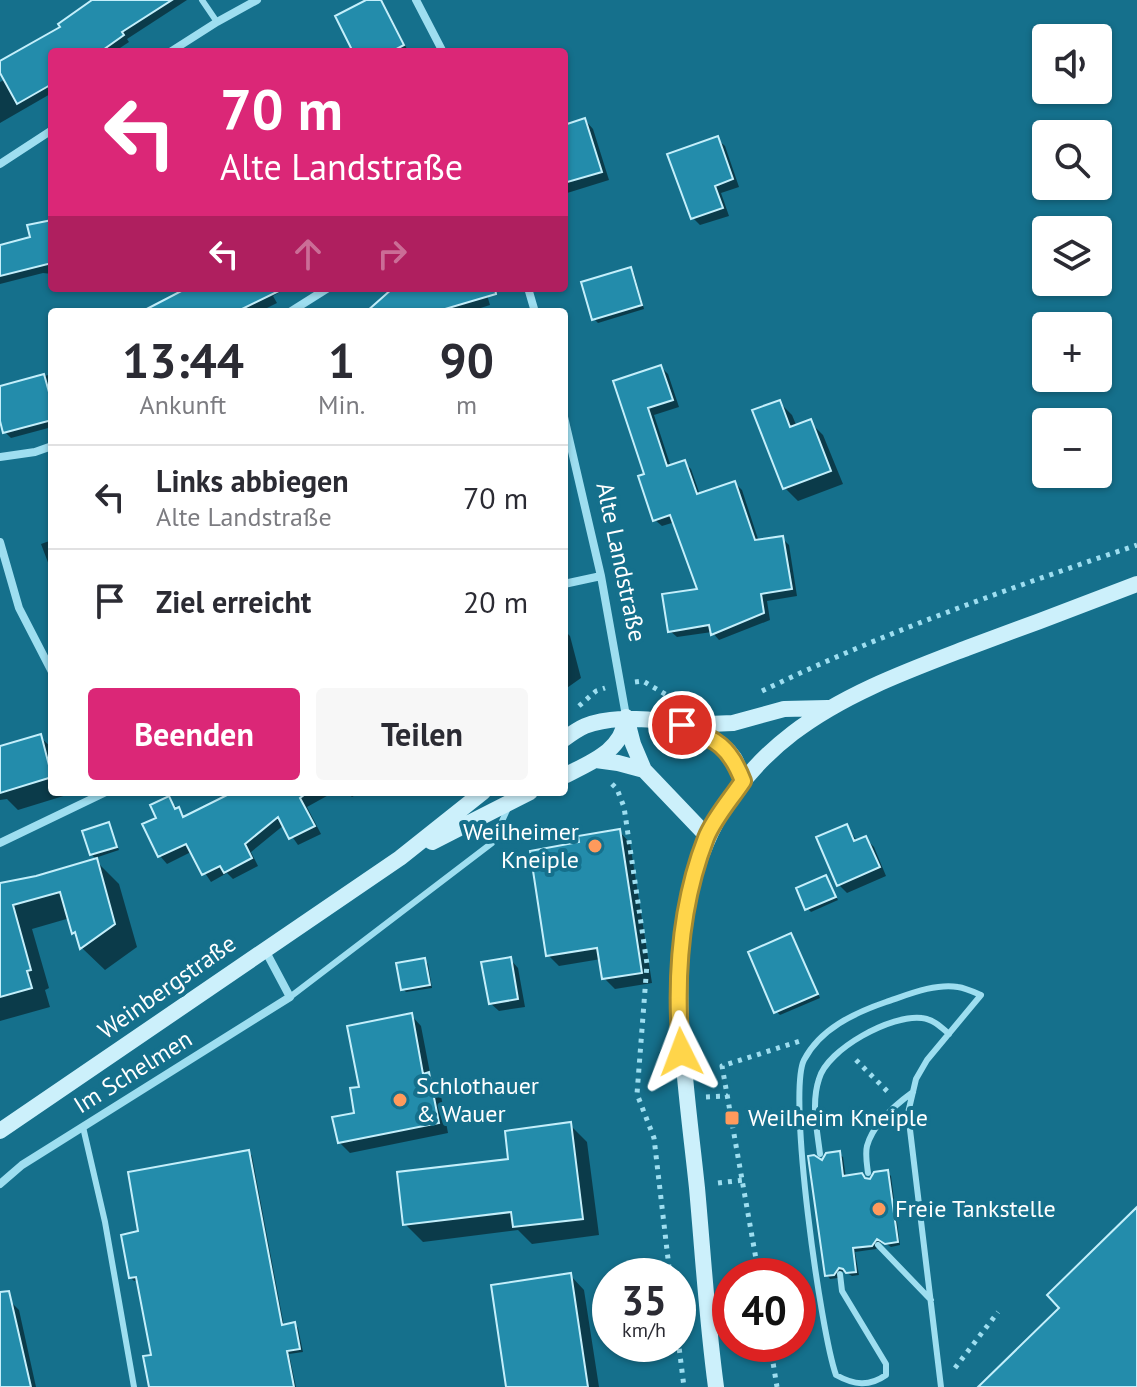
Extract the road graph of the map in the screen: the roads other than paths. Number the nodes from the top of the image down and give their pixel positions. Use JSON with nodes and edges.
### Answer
{"nodes":[{"id":1,"x":202,"y":0,"type":"edge"},
{"id":2,"x":257,"y":0,"type":"edge"},
{"id":3,"x":416,"y":0,"type":"edge"},
{"id":4,"x":217,"y":22,"type":"junction"},
{"id":5,"x":176,"y":48,"type":"edge"},
{"id":6,"x":441,"y":48,"type":"edge"},
{"id":7,"x":48,"y":133,"type":"edge"},
{"id":8,"x":0,"y":164,"type":"edge"},
{"id":9,"x":322,"y":292,"type":"edge"},
{"id":10,"x":296,"y":308,"type":"edge"},
{"id":11,"x":568,"y":434,"type":"edge"},
{"id":12,"x":48,"y":447,"type":"edge"},
{"id":13,"x":0,"y":457,"type":"edge"},
{"id":14,"x":0,"y":542,"type":"edge"},
{"id":15,"x":601,"y":576,"type":"junction"},
{"id":16,"x":568,"y":583,"type":"edge"},
{"id":17,"x":1137,"y":584,"type":"edge"},
{"id":18,"x":48,"y":664,"type":"edge"},
{"id":19,"x":830,"y":708,"type":"junction"},
{"id":20,"x":626,"y":717,"type":"junction"},
{"id":21,"x":682,"y":725,"type":"junction"},
{"id":22,"x":568,"y":736,"type":"edge"},
{"id":23,"x":596,"y":760,"type":"junction"},
{"id":24,"x":644,"y":770,"type":"junction"},
{"id":25,"x":568,"y":774,"type":"edge"},
{"id":26,"x":743,"y":781,"type":"junction"},
{"id":27,"x":98,"y":796,"type":"edge"},
{"id":28,"x":478,"y":796,"type":"edge"},
{"id":29,"x":522,"y":796,"type":"edge"},
{"id":30,"x":511,"y":801,"type":"junction"},
{"id":31,"x":707,"y":836,"type":"junction"},
{"id":32,"x":0,"y":843,"type":"edge"},
{"id":33,"x":400,"y":858,"type":"junction"},
{"id":34,"x":265,"y":949,"type":"junction"},
{"id":35,"x":290,"y":997,"type":"junction"},
{"id":36,"x":949,"y":1034,"type":"junction"},
{"id":37,"x":913,"y":1092,"type":"junction"},
{"id":38,"x":83,"y":1127,"type":"junction"},
{"id":39,"x":0,"y":1131,"type":"edge"},
{"id":40,"x":820,"y":1154,"type":"dead end"},
{"id":41,"x":868,"y":1173,"type":"dead end"},
{"id":42,"x":0,"y":1184,"type":"edge"},
{"id":43,"x":878,"y":1245,"type":"dead end"},
{"id":44,"x":840,"y":1274,"type":"dead end"},
{"id":45,"x":931,"y":1300,"type":"junction"},
{"id":46,"x":941,"y":1386,"type":"edge"},
{"id":47,"x":134,"y":1387,"type":"edge"},
{"id":48,"x":716,"y":1387,"type":"edge"}],
"edges":[{"from":1,"to":4,"type":"lane"},
{"from":2,"to":4,"type":"street"},
{"from":3,"to":6,"type":"street"},
{"from":4,"to":5,"type":"street"},
{"from":7,"to":8,"type":"street"},
{"from":9,"to":10,"type":"street"},
{"from":11,"to":15,"type":"street","name":"Alte Landstraße"},
{"from":12,"to":13,"type":"street"},
{"from":14,"to":18,"type":"street"},
{"from":15,"to":16,"type":"street"},
{"from":15,"to":20,"type":"street","name":"Alte Landstraße"},
{"from":17,"to":19,"type":"street"},
{"from":19,"to":21,"type":"street"},
{"from":19,"to":26,"type":"street"},
{"from":20,"to":21,"type":"street"},
{"from":20,"to":22,"type":"street"},
{"from":20,"to":23,"type":"street"},
{"from":20,"to":24,"type":"street","name":"Alte Landstraße"},
{"from":21,"to":26,"type":"street"},
{"from":23,"to":24,"type":"street"},
{"from":23,"to":25,"type":"street"},
{"from":24,"to":31,"type":"street","name":"Alte Landstraße"},
{"from":26,"to":31,"type":"street"},
{"from":27,"to":32,"type":"street"},
{"from":28,"to":33,"type":"street"},
{"from":29,"to":30,"type":"street"},
{"from":30,"to":33,"type":"street"},
{"from":30,"to":35,"type":"lane","name":"Im Schelmen"},
{"from":31,"to":48,"type":"street"},
{"from":33,"to":34,"type":"street","name":"Weinbergstraße"},
{"from":34,"to":35,"type":"street"},
{"from":34,"to":39,"type":"street","name":"Weinbergstraße"},
{"from":35,"to":38,"type":"street","name":"Im Schelmen"},
{"from":36,"to":37,"type":"lane"},
{"from":36,"to":40,"type":"lane"},
{"from":36,"to":44,"type":"lane"},
{"from":37,"to":41,"type":"lane"},
{"from":37,"to":45,"type":"lane"},
{"from":38,"to":42,"type":"street","name":"Im Schelmen"},
{"from":38,"to":47,"type":"lane"},
{"from":43,"to":45,"type":"lane"},
{"from":45,"to":46,"type":"lane"}]}
